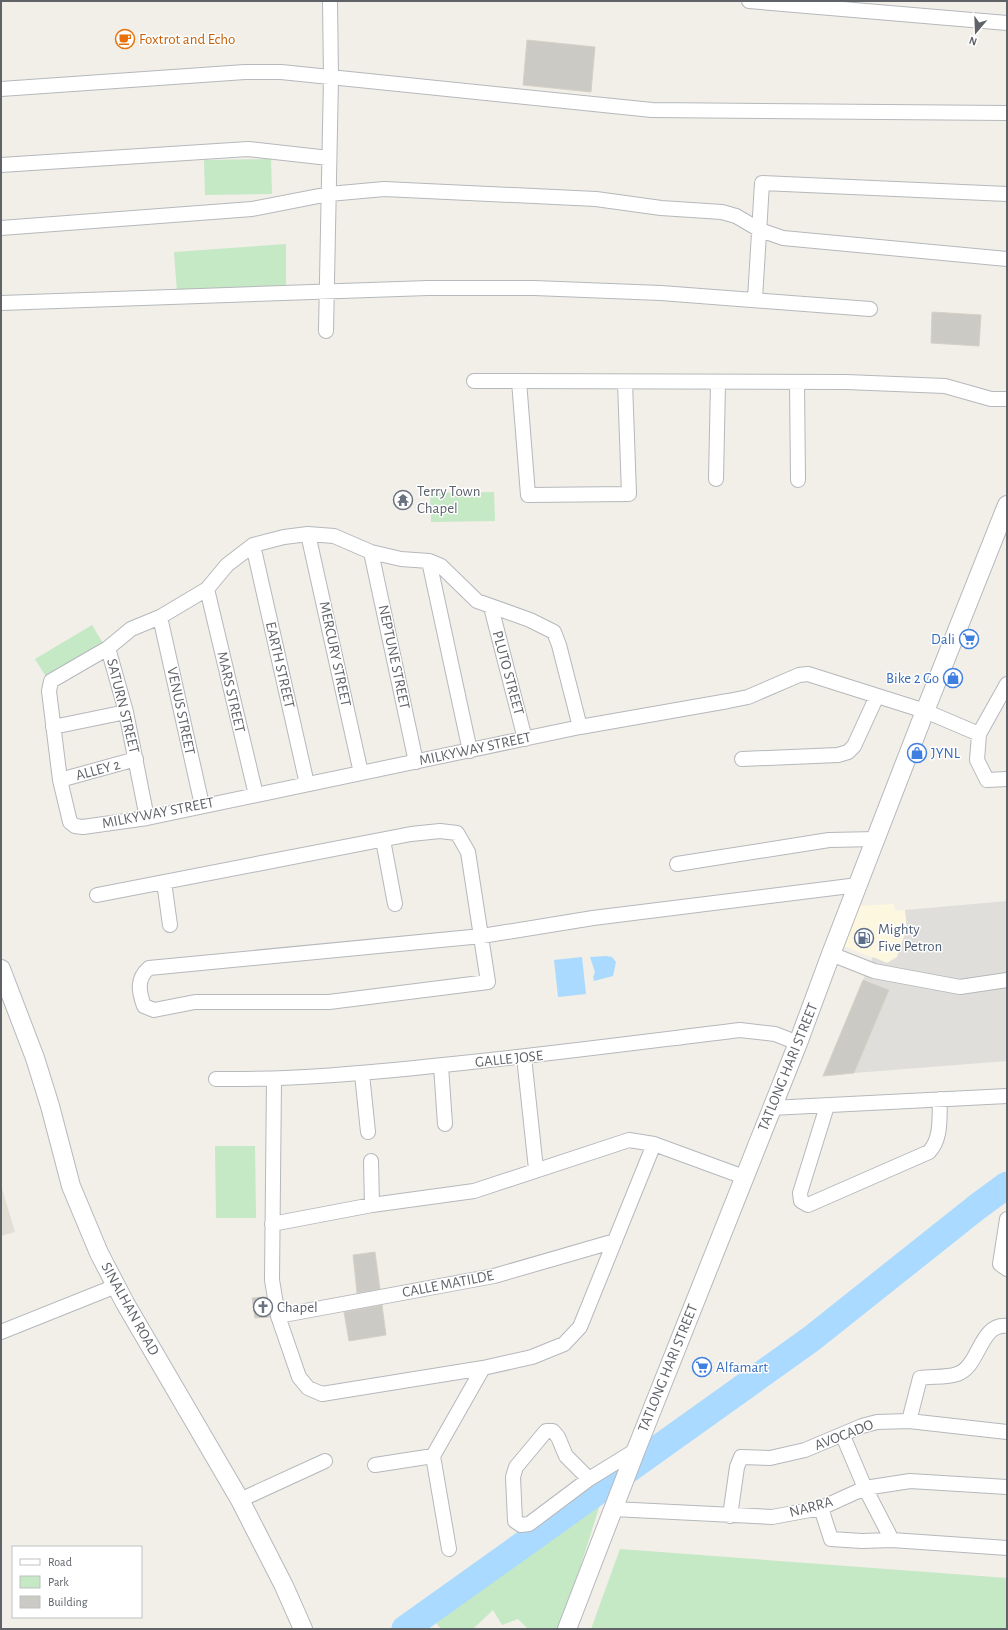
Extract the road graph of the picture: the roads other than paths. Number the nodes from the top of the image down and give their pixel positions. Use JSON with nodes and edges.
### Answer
{"nodes":[{"id":1,"x":330,"y":1,"type":"edge"},
{"id":2,"x":749,"y":1,"type":"edge"},
{"id":3,"x":1007,"y":23,"type":"edge"},
{"id":4,"x":331,"y":78,"type":"junction"},
{"id":5,"x":1,"y":89,"type":"edge"},
{"id":6,"x":1007,"y":113,"type":"edge"},
{"id":7,"x":329,"y":158,"type":"junction"},
{"id":8,"x":1,"y":165,"type":"edge"},
{"id":9,"x":329,"y":194,"type":"junction"},
{"id":10,"x":1007,"y":194,"type":"edge"},
{"id":11,"x":1,"y":228,"type":"edge"},
{"id":12,"x":760,"y":230,"type":"junction"},
{"id":13,"x":1007,"y":259,"type":"edge"},
{"id":14,"x":326,"y":293,"type":"junction"},
{"id":15,"x":755,"y":299,"type":"junction"},
{"id":16,"x":1,"y":303,"type":"edge"},
{"id":17,"x":870,"y":309,"type":"dead end"},
{"id":18,"x":326,"y":331,"type":"dead end"},
{"id":19,"x":474,"y":381,"type":"dead end"},
{"id":20,"x":519,"y":382,"type":"junction"},
{"id":21,"x":625,"y":382,"type":"junction"},
{"id":22,"x":718,"y":382,"type":"junction"},
{"id":23,"x":797,"y":382,"type":"junction"},
{"id":24,"x":1007,"y":399,"type":"edge"},
{"id":25,"x":716,"y":479,"type":"dead end"},
{"id":26,"x":798,"y":480,"type":"dead end"},
{"id":27,"x":1007,"y":505,"type":"edge"},
{"id":28,"x":308,"y":534,"type":"junction"},
{"id":29,"x":252,"y":545,"type":"junction"},
{"id":30,"x":371,"y":552,"type":"junction"},
{"id":31,"x":429,"y":561,"type":"junction"},
{"id":32,"x":207,"y":589,"type":"junction"},
{"id":33,"x":491,"y":607,"type":"junction"},
{"id":34,"x":160,"y":617,"type":"junction"},
{"id":35,"x":108,"y":648,"type":"junction"},
{"id":36,"x":1007,"y":684,"type":"edge"},
{"id":37,"x":877,"y":696,"type":"junction"},
{"id":38,"x":925,"y":711,"type":"junction"},
{"id":39,"x":126,"y":712,"type":"junction"},
{"id":40,"x":53,"y":727,"type":"junction"},
{"id":41,"x":580,"y":727,"type":"junction"},
{"id":42,"x":979,"y":734,"type":"junction"},
{"id":43,"x":525,"y":739,"type":"junction"},
{"id":44,"x":470,"y":751,"type":"junction"},
{"id":45,"x":136,"y":759,"type":"junction"},
{"id":46,"x":742,"y":759,"type":"dead end"},
{"id":47,"x":416,"y":762,"type":"junction"},
{"id":48,"x":361,"y":774,"type":"junction"},
{"id":49,"x":1007,"y":779,"type":"edge"},
{"id":50,"x":60,"y":780,"type":"junction"},
{"id":51,"x":307,"y":784,"type":"junction"},
{"id":52,"x":256,"y":795,"type":"junction"},
{"id":53,"x":202,"y":805,"type":"junction"},
{"id":54,"x":147,"y":818,"type":"junction"},
{"id":55,"x":876,"y":839,"type":"junction"},
{"id":56,"x":383,"y":840,"type":"junction"},
{"id":57,"x":677,"y":864,"type":"dead end"},
{"id":58,"x":164,"y":882,"type":"junction"},
{"id":59,"x":858,"y":885,"type":"junction"},
{"id":60,"x":98,"y":895,"type":"dead end"},
{"id":61,"x":395,"y":904,"type":"dead end"},
{"id":62,"x":170,"y":925,"type":"dead end"},
{"id":63,"x":482,"y":936,"type":"junction"},
{"id":64,"x":831,"y":954,"type":"junction"},
{"id":65,"x":1,"y":969,"type":"edge"},
{"id":66,"x":1007,"y":980,"type":"edge"},
{"id":67,"x":798,"y":1043,"type":"junction"},
{"id":68,"x":524,"y":1057,"type":"junction"},
{"id":69,"x":441,"y":1066,"type":"junction"},
{"id":70,"x":362,"y":1074,"type":"junction"},
{"id":71,"x":216,"y":1079,"type":"dead end"},
{"id":72,"x":274,"y":1080,"type":"junction"},
{"id":73,"x":1007,"y":1096,"type":"edge"},
{"id":74,"x":940,"y":1099,"type":"junction"},
{"id":75,"x":827,"y":1106,"type":"junction"},
{"id":76,"x":771,"y":1108,"type":"junction"},
{"id":77,"x":445,"y":1124,"type":"dead end"},
{"id":78,"x":368,"y":1132,"type":"dead end"},
{"id":79,"x":654,"y":1144,"type":"junction"},
{"id":80,"x":371,"y":1162,"type":"dead end"},
{"id":81,"x":536,"y":1169,"type":"junction"},
{"id":82,"x":744,"y":1177,"type":"junction"},
{"id":83,"x":372,"y":1205,"type":"junction"},
{"id":84,"x":1007,"y":1219,"type":"edge"},
{"id":85,"x":272,"y":1224,"type":"junction"},
{"id":86,"x":616,"y":1241,"type":"junction"},
{"id":87,"x":1007,"y":1269,"type":"edge"},
{"id":88,"x":116,"y":1286,"type":"junction"},
{"id":89,"x":278,"y":1316,"type":"junction"},
{"id":90,"x":1007,"y":1326,"type":"edge"},
{"id":91,"x":1,"y":1332,"type":"edge"},
{"id":92,"x":483,"y":1368,"type":"junction"},
{"id":93,"x":909,"y":1421,"type":"junction"},
{"id":94,"x":1007,"y":1432,"type":"edge"},
{"id":95,"x":843,"y":1436,"type":"junction"},
{"id":96,"x":433,"y":1456,"type":"junction"},
{"id":97,"x":633,"y":1457,"type":"junction"},
{"id":98,"x":325,"y":1461,"type":"dead end"},
{"id":99,"x":375,"y":1465,"type":"dead end"},
{"id":100,"x":589,"y":1479,"type":"junction"},
{"id":101,"x":866,"y":1488,"type":"junction"},
{"id":102,"x":1007,"y":1488,"type":"edge"},
{"id":103,"x":240,"y":1500,"type":"junction"},
{"id":104,"x":616,"y":1502,"type":"junction"},
{"id":105,"x":821,"y":1508,"type":"junction"},
{"id":106,"x":730,"y":1516,"type":"junction"},
{"id":107,"x":892,"y":1540,"type":"junction"},
{"id":108,"x":1007,"y":1548,"type":"edge"},
{"id":109,"x":449,"y":1549,"type":"dead end"},
{"id":110,"x":303,"y":1629,"type":"edge"},
{"id":111,"x":568,"y":1629,"type":"edge"}],
"edges":[{"from":1,"to":4,"type":"street"},
{"from":2,"to":3,"type":"street"},
{"from":4,"to":5,"type":"street"},
{"from":4,"to":6,"type":"street"},
{"from":4,"to":7,"type":"street"},
{"from":7,"to":8,"type":"street"},
{"from":7,"to":9,"type":"street"},
{"from":9,"to":11,"type":"street"},
{"from":9,"to":12,"type":"street"},
{"from":9,"to":14,"type":"street"},
{"from":10,"to":12,"type":"street"},
{"from":12,"to":13,"type":"street"},
{"from":12,"to":15,"type":"street"},
{"from":14,"to":15,"type":"street"},
{"from":14,"to":16,"type":"street"},
{"from":14,"to":18,"type":"street"},
{"from":15,"to":17,"type":"street"},
{"from":19,"to":20,"type":"street"},
{"from":20,"to":21,"type":"street"},
{"from":20,"to":21,"type":"street"},
{"from":21,"to":22,"type":"street"},
{"from":22,"to":23,"type":"street"},
{"from":22,"to":25,"type":"street"},
{"from":23,"to":24,"type":"street"},
{"from":23,"to":26,"type":"street"},
{"from":27,"to":38,"type":"street","name":"TATLONG HARI STREET"},
{"from":28,"to":29,"type":"street","name":"SATURN STREET"},
{"from":28,"to":30,"type":"street","name":"SATURN STREET"},
{"from":28,"to":48,"type":"street","name":"MERCURY STREET"},
{"from":29,"to":32,"type":"street","name":"SATURN STREET"},
{"from":29,"to":51,"type":"street","name":"EARTH STREET"},
{"from":30,"to":31,"type":"street","name":"SATURN STREET"},
{"from":30,"to":47,"type":"street","name":"NEPTUNE STREET"},
{"from":31,"to":33,"type":"street","name":"SATURN STREET"},
{"from":31,"to":44,"type":"street"},
{"from":32,"to":34,"type":"street","name":"SATURN STREET"},
{"from":32,"to":52,"type":"street","name":"MARS STREET"},
{"from":33,"to":41,"type":"street","name":"SATURN STREET"},
{"from":33,"to":43,"type":"street","name":"PLUTO STREET"},
{"from":34,"to":35,"type":"street","name":"SATURN STREET"},
{"from":34,"to":53,"type":"street","name":"VENUS STREET"},
{"from":35,"to":39,"type":"street","name":"SATURN STREET"},
{"from":35,"to":40,"type":"street"},
{"from":36,"to":42,"type":"street"},
{"from":37,"to":38,"type":"street","name":"MILKYWAY STREET"},
{"from":37,"to":41,"type":"street","name":"MILKYWAY STREET"},
{"from":37,"to":46,"type":"street"},
{"from":38,"to":42,"type":"street","name":"MILKYWAY STREET"},
{"from":38,"to":55,"type":"street","name":"TATLONG HARI STREET"},
{"from":39,"to":40,"type":"street"},
{"from":39,"to":45,"type":"street","name":"SATURN STREET"},
{"from":40,"to":50,"type":"street"},
{"from":41,"to":43,"type":"street","name":"MILKYWAY STREET"},
{"from":42,"to":49,"type":"street"},
{"from":43,"to":44,"type":"street","name":"MILKYWAY STREET"},
{"from":44,"to":47,"type":"street","name":"MILKYWAY STREET"},
{"from":45,"to":50,"type":"street","name":"ALLEY 2"},
{"from":45,"to":54,"type":"street","name":"SATURN STREET"},
{"from":47,"to":48,"type":"street","name":"MILKYWAY STREET"},
{"from":48,"to":51,"type":"street","name":"MILKYWAY STREET"},
{"from":50,"to":54,"type":"street","name":"MILKYWAY STREET"},
{"from":51,"to":52,"type":"street","name":"MILKYWAY STREET"},
{"from":52,"to":53,"type":"street","name":"MILKYWAY STREET"},
{"from":53,"to":54,"type":"street","name":"MILKYWAY STREET"},
{"from":55,"to":57,"type":"street"},
{"from":55,"to":59,"type":"street","name":"TATLONG HARI STREET"},
{"from":56,"to":58,"type":"street"},
{"from":56,"to":61,"type":"street"},
{"from":56,"to":63,"type":"street"},
{"from":58,"to":60,"type":"street"},
{"from":58,"to":62,"type":"street"},
{"from":59,"to":63,"type":"street"},
{"from":59,"to":64,"type":"street","name":"TATLONG HARI STREET"},
{"from":63,"to":63,"type":"street"},
{"from":64,"to":66,"type":"street"},
{"from":64,"to":67,"type":"street","name":"TATLONG HARI STREET"},
{"from":65,"to":88,"type":"street","name":"SINALHAN ROAD"},
{"from":67,"to":68,"type":"street","name":"GALLE JOSE"},
{"from":67,"to":76,"type":"street","name":"TATLONG HARI STREET"},
{"from":68,"to":69,"type":"street","name":"GALLE JOSE"},
{"from":68,"to":81,"type":"street"},
{"from":69,"to":70,"type":"street","name":"GALLE JOSE"},
{"from":69,"to":77,"type":"street"},
{"from":70,"to":72,"type":"street","name":"GALLE JOSE"},
{"from":70,"to":78,"type":"street"},
{"from":71,"to":72,"type":"street","name":"GALLE JOSE"},
{"from":72,"to":85,"type":"street"},
{"from":73,"to":74,"type":"street"},
{"from":74,"to":75,"type":"street"},
{"from":74,"to":75,"type":"street"},
{"from":75,"to":76,"type":"street"},
{"from":76,"to":82,"type":"street","name":"TATLONG HARI STREET"},
{"from":79,"to":81,"type":"street"},
{"from":79,"to":82,"type":"street"},
{"from":79,"to":86,"type":"street"},
{"from":80,"to":83,"type":"street"},
{"from":81,"to":83,"type":"street"},
{"from":82,"to":97,"type":"street","name":"TATLONG HARI STREET"},
{"from":83,"to":85,"type":"street"},
{"from":84,"to":87,"type":"street"},
{"from":85,"to":89,"type":"street"},
{"from":86,"to":89,"type":"street","name":"CALLE MATILDE"},
{"from":86,"to":92,"type":"street"},
{"from":88,"to":91,"type":"street"},
{"from":88,"to":103,"type":"street","name":"SINALHAN ROAD"},
{"from":89,"to":92,"type":"street"},
{"from":90,"to":93,"type":"street"},
{"from":92,"to":96,"type":"street"},
{"from":93,"to":94,"type":"street","name":"AVOCADO"},
{"from":93,"to":95,"type":"street","name":"AVOCADO"},
{"from":95,"to":101,"type":"street"},
{"from":95,"to":106,"type":"street","name":"AVOCADO"},
{"from":96,"to":99,"type":"street"},
{"from":96,"to":109,"type":"street"},
{"from":97,"to":100,"type":"street"},
{"from":97,"to":104,"type":"street","name":"TATLONG HARI STREET"},
{"from":98,"to":103,"type":"street"},
{"from":100,"to":100,"type":"street"},
{"from":101,"to":102,"type":"street","name":"NARRA"},
{"from":101,"to":105,"type":"street","name":"NARRA"},
{"from":101,"to":107,"type":"street"},
{"from":103,"to":110,"type":"street","name":"SINALHAN ROAD"},
{"from":104,"to":106,"type":"street","name":"NARRA"},
{"from":104,"to":111,"type":"street","name":"TATLONG HARI STREET"},
{"from":105,"to":106,"type":"street","name":"NARRA"},
{"from":105,"to":107,"type":"street"},
{"from":107,"to":108,"type":"street"}]}
